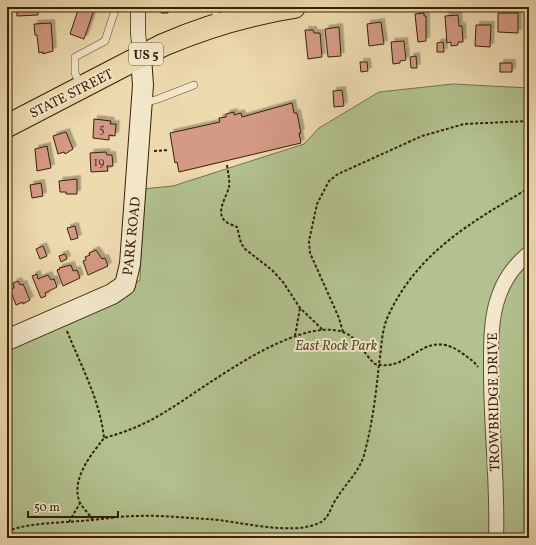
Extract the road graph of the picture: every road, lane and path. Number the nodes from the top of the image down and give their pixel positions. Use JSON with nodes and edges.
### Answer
{"nodes":[{"id":1,"x":116,"y":7,"type":"edge"},
{"id":2,"x":138,"y":7,"type":"edge"},
{"id":3,"x":294,"y":7,"type":"edge"},
{"id":4,"x":216,"y":16,"type":"edge"},
{"id":5,"x":141,"y":57,"type":"junction"},
{"id":6,"x":194,"y":85,"type":"dead end"},
{"id":7,"x":82,"y":88,"type":"junction"},
{"id":8,"x":142,"y":103,"type":"junction"},
{"id":9,"x":529,"y":120,"type":"edge"},
{"id":10,"x":7,"y":126,"type":"edge"},
{"id":11,"x":169,"y":150,"type":"dead end"},
{"id":12,"x":153,"y":151,"type":"dead end"},
{"id":13,"x":227,"y":166,"type":"dead end"},
{"id":14,"x":529,"y":188,"type":"edge"},
{"id":15,"x":529,"y":253,"type":"edge"},
{"id":16,"x":300,"y":308,"type":"junction"},
{"id":17,"x":62,"y":315,"type":"junction"},
{"id":18,"x":323,"y":330,"type":"junction"},
{"id":19,"x":343,"y":332,"type":"junction"},
{"id":20,"x":295,"y":336,"type":"junction"},
{"id":21,"x":7,"y":340,"type":"edge"},
{"id":22,"x":379,"y":365,"type":"junction"},
{"id":23,"x":491,"y":387,"type":"junction"},
{"id":24,"x":104,"y":438,"type":"junction"},
{"id":25,"x":80,"y":503,"type":"junction"},
{"id":26,"x":93,"y":520,"type":"junction"},
{"id":27,"x":69,"y":522,"type":"junction"},
{"id":28,"x":7,"y":531,"type":"edge"},
{"id":29,"x":496,"y":538,"type":"edge"}],
"edges":[{"from":1,"to":7,"type":"lane"},
{"from":2,"to":5,"type":"street"},
{"from":3,"to":4,"type":"main road","name":"STATE STREET","number":"US 5"},
{"from":4,"to":5,"type":"main road","name":"STATE STREET","number":"US 5"},
{"from":5,"to":7,"type":"main road","name":"STATE STREET","number":"US 5"},
{"from":5,"to":8,"type":"main road","name":"PARK ROAD"},
{"from":6,"to":8,"type":"lane"},
{"from":7,"to":10,"type":"main road","name":"STATE STREET","number":"US 5"},
{"from":8,"to":17,"type":"main road","name":"PARK ROAD"},
{"from":9,"to":19,"type":"path"},
{"from":11,"to":12,"type":"path"},
{"from":13,"to":16,"type":"path"},
{"from":14,"to":22,"type":"path"},
{"from":15,"to":23,"type":"street","name":"TROWBRIDGE DRIVE"},
{"from":16,"to":18,"type":"path"},
{"from":16,"to":20,"type":"path"},
{"from":17,"to":21,"type":"main road","name":"PARK ROAD"},
{"from":17,"to":24,"type":"path"},
{"from":18,"to":19,"type":"path"},
{"from":18,"to":20,"type":"path"},
{"from":19,"to":22,"type":"path"},
{"from":20,"to":24,"type":"path"},
{"from":22,"to":23,"type":"path"},
{"from":22,"to":26,"type":"path"},
{"from":23,"to":29,"type":"street","name":"TROWBRIDGE DRIVE"},
{"from":24,"to":25,"type":"path"},
{"from":25,"to":26,"type":"path"},
{"from":25,"to":27,"type":"path"},
{"from":26,"to":27,"type":"path"},
{"from":27,"to":28,"type":"path"}]}
